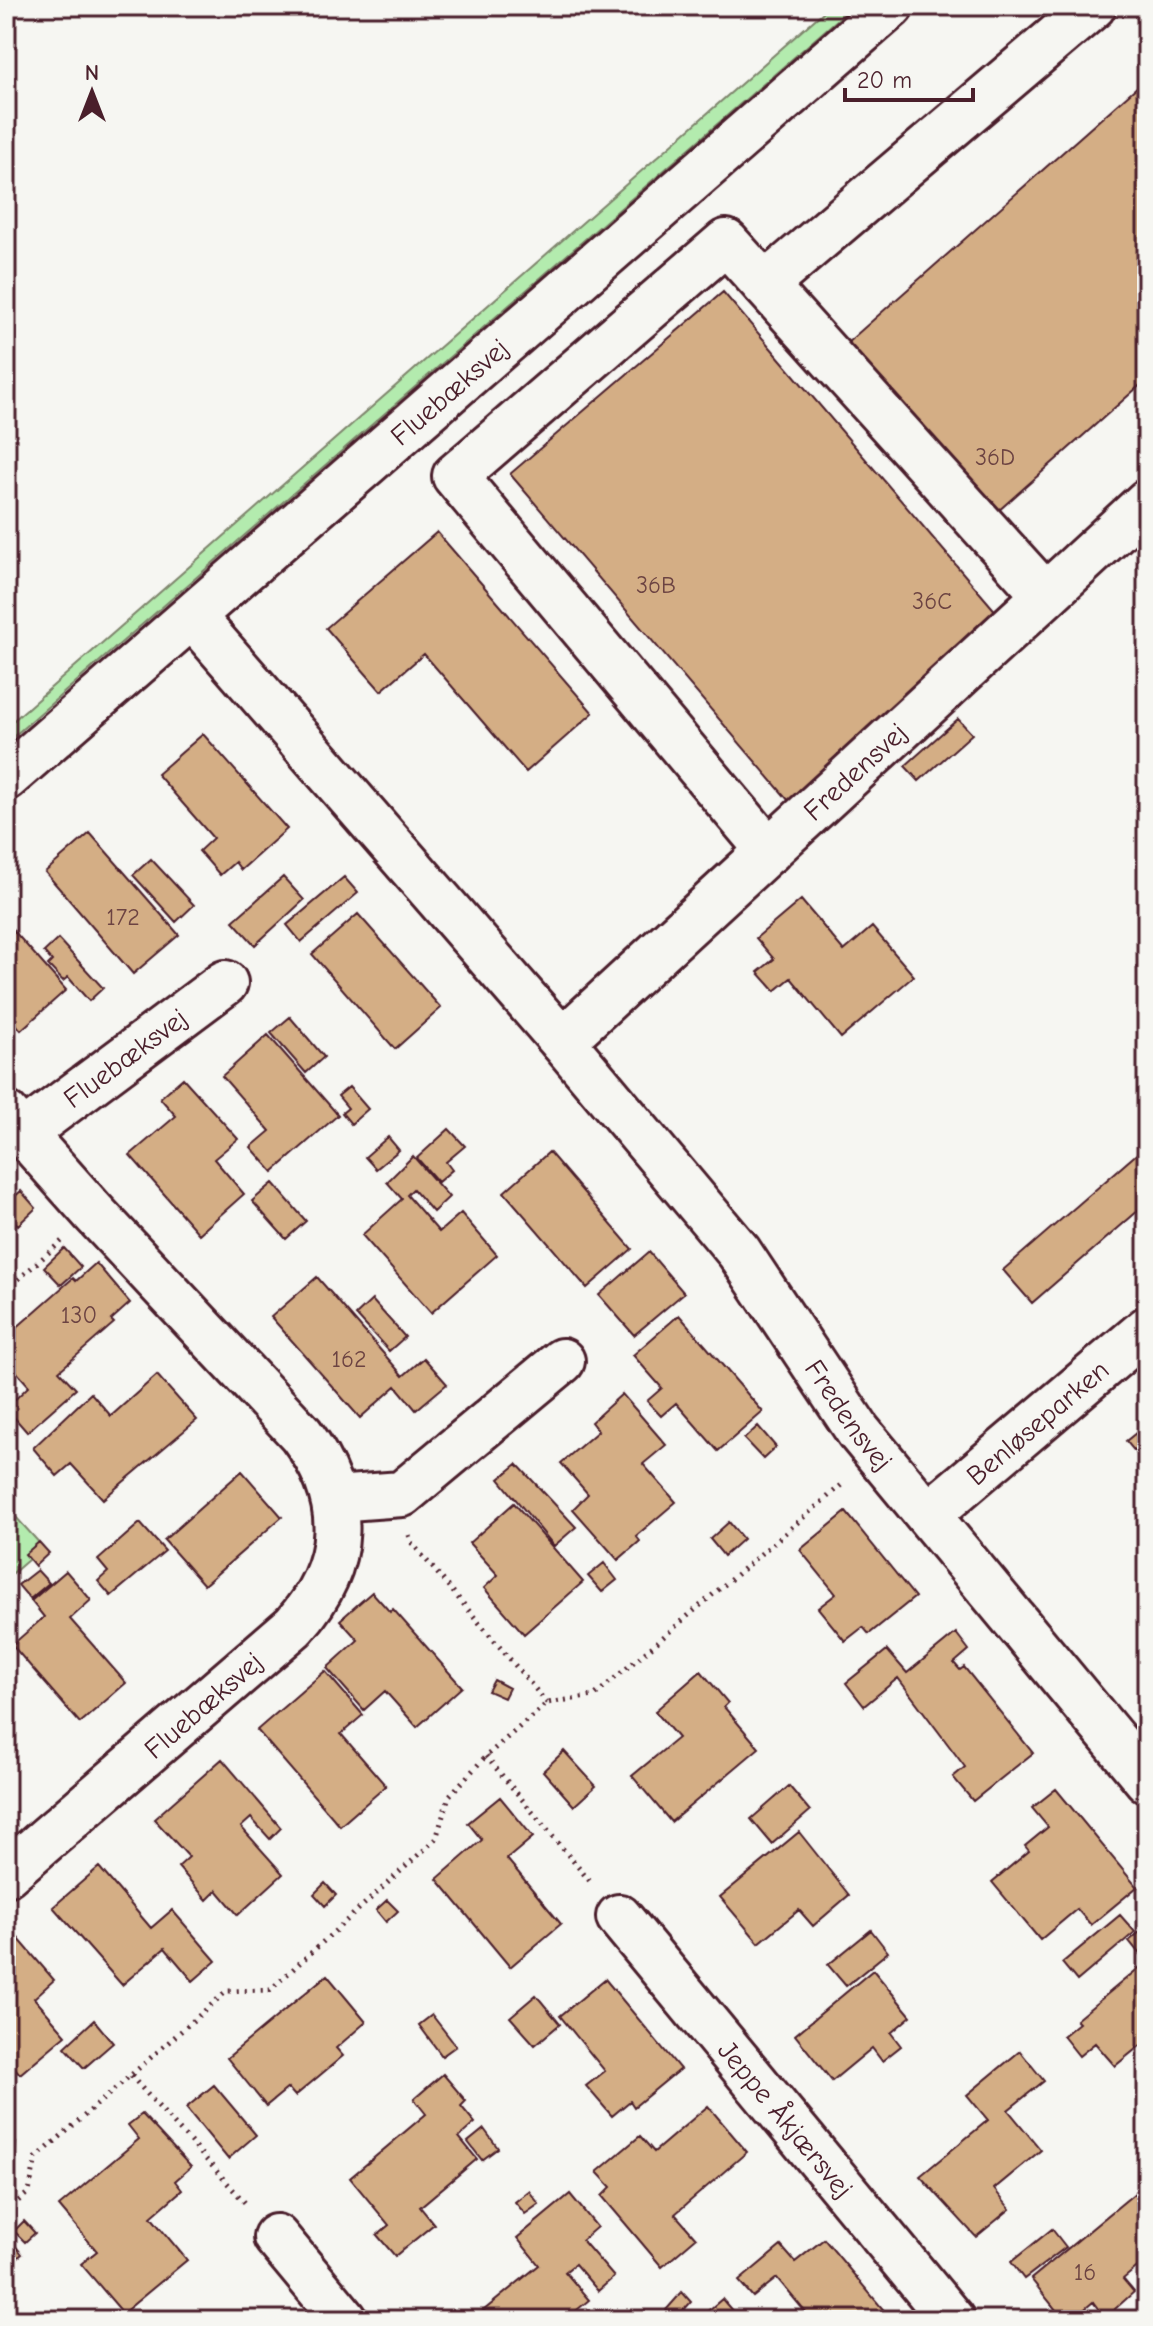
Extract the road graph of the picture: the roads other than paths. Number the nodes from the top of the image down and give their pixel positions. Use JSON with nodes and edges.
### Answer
{"nodes":[{"id":1,"x":891,"y":6,"type":"edge"},
{"id":2,"x":1093,"y":6,"type":"edge"},
{"id":3,"x":765,"y":285,"type":"junction"},
{"id":4,"x":1147,"y":502,"type":"edge"},
{"id":5,"x":1045,"y":595,"type":"junction"},
{"id":6,"x":193,"y":617,"type":"junction"},
{"id":7,"x":6,"y":778,"type":"edge"},
{"id":8,"x":769,"y":851,"type":"junction"},
{"id":9,"x":225,"y":983,"type":"dead end"},
{"id":10,"x":562,"y":1041,"type":"junction"},
{"id":11,"x":15,"y":1123,"type":"edge"},
{"id":12,"x":1147,"y":1329,"type":"edge"},
{"id":13,"x":562,"y":1361,"type":"dead end"},
{"id":14,"x":334,"y":1499,"type":"junction"},
{"id":15,"x":929,"y":1514,"type":"junction"},
{"id":16,"x":1147,"y":1780,"type":"edge"},
{"id":17,"x":6,"y":1874,"type":"edge"},
{"id":18,"x":619,"y":1917,"type":"road end"},
{"id":19,"x":276,"y":2237,"type":"road end"},
{"id":20,"x":345,"y":2320,"type":"edge"},
{"id":21,"x":952,"y":2320,"type":"edge"}],
"edges":[{"from":1,"to":6,"type":"street","name":"Fluebæksvej"},
{"from":2,"to":3,"type":"street"},
{"from":3,"to":5,"type":"street"},
{"from":3,"to":8,"type":"street"},
{"from":4,"to":5,"type":"street","name":"Fredensvej"},
{"from":5,"to":8,"type":"street","name":"Fredensvej"},
{"from":6,"to":7,"type":"street","name":"Fluebæksvej"},
{"from":6,"to":10,"type":"street","name":"Fredensvej"},
{"from":8,"to":10,"type":"street","name":"Fredensvej"},
{"from":9,"to":11,"type":"street","name":"Fluebæksvej"},
{"from":10,"to":15,"type":"street","name":"Fredensvej"},
{"from":11,"to":14,"type":"street","name":"Fluebæksvej"},
{"from":12,"to":15,"type":"street","name":"Benløseparken"},
{"from":13,"to":14,"type":"street"},
{"from":14,"to":17,"type":"street","name":"Fluebæksvej"},
{"from":15,"to":16,"type":"street","name":"Fredensvej"},
{"from":18,"to":21,"type":"street","name":"Jeppe Åkjærsvej"},
{"from":19,"to":20,"type":"street"}]}
